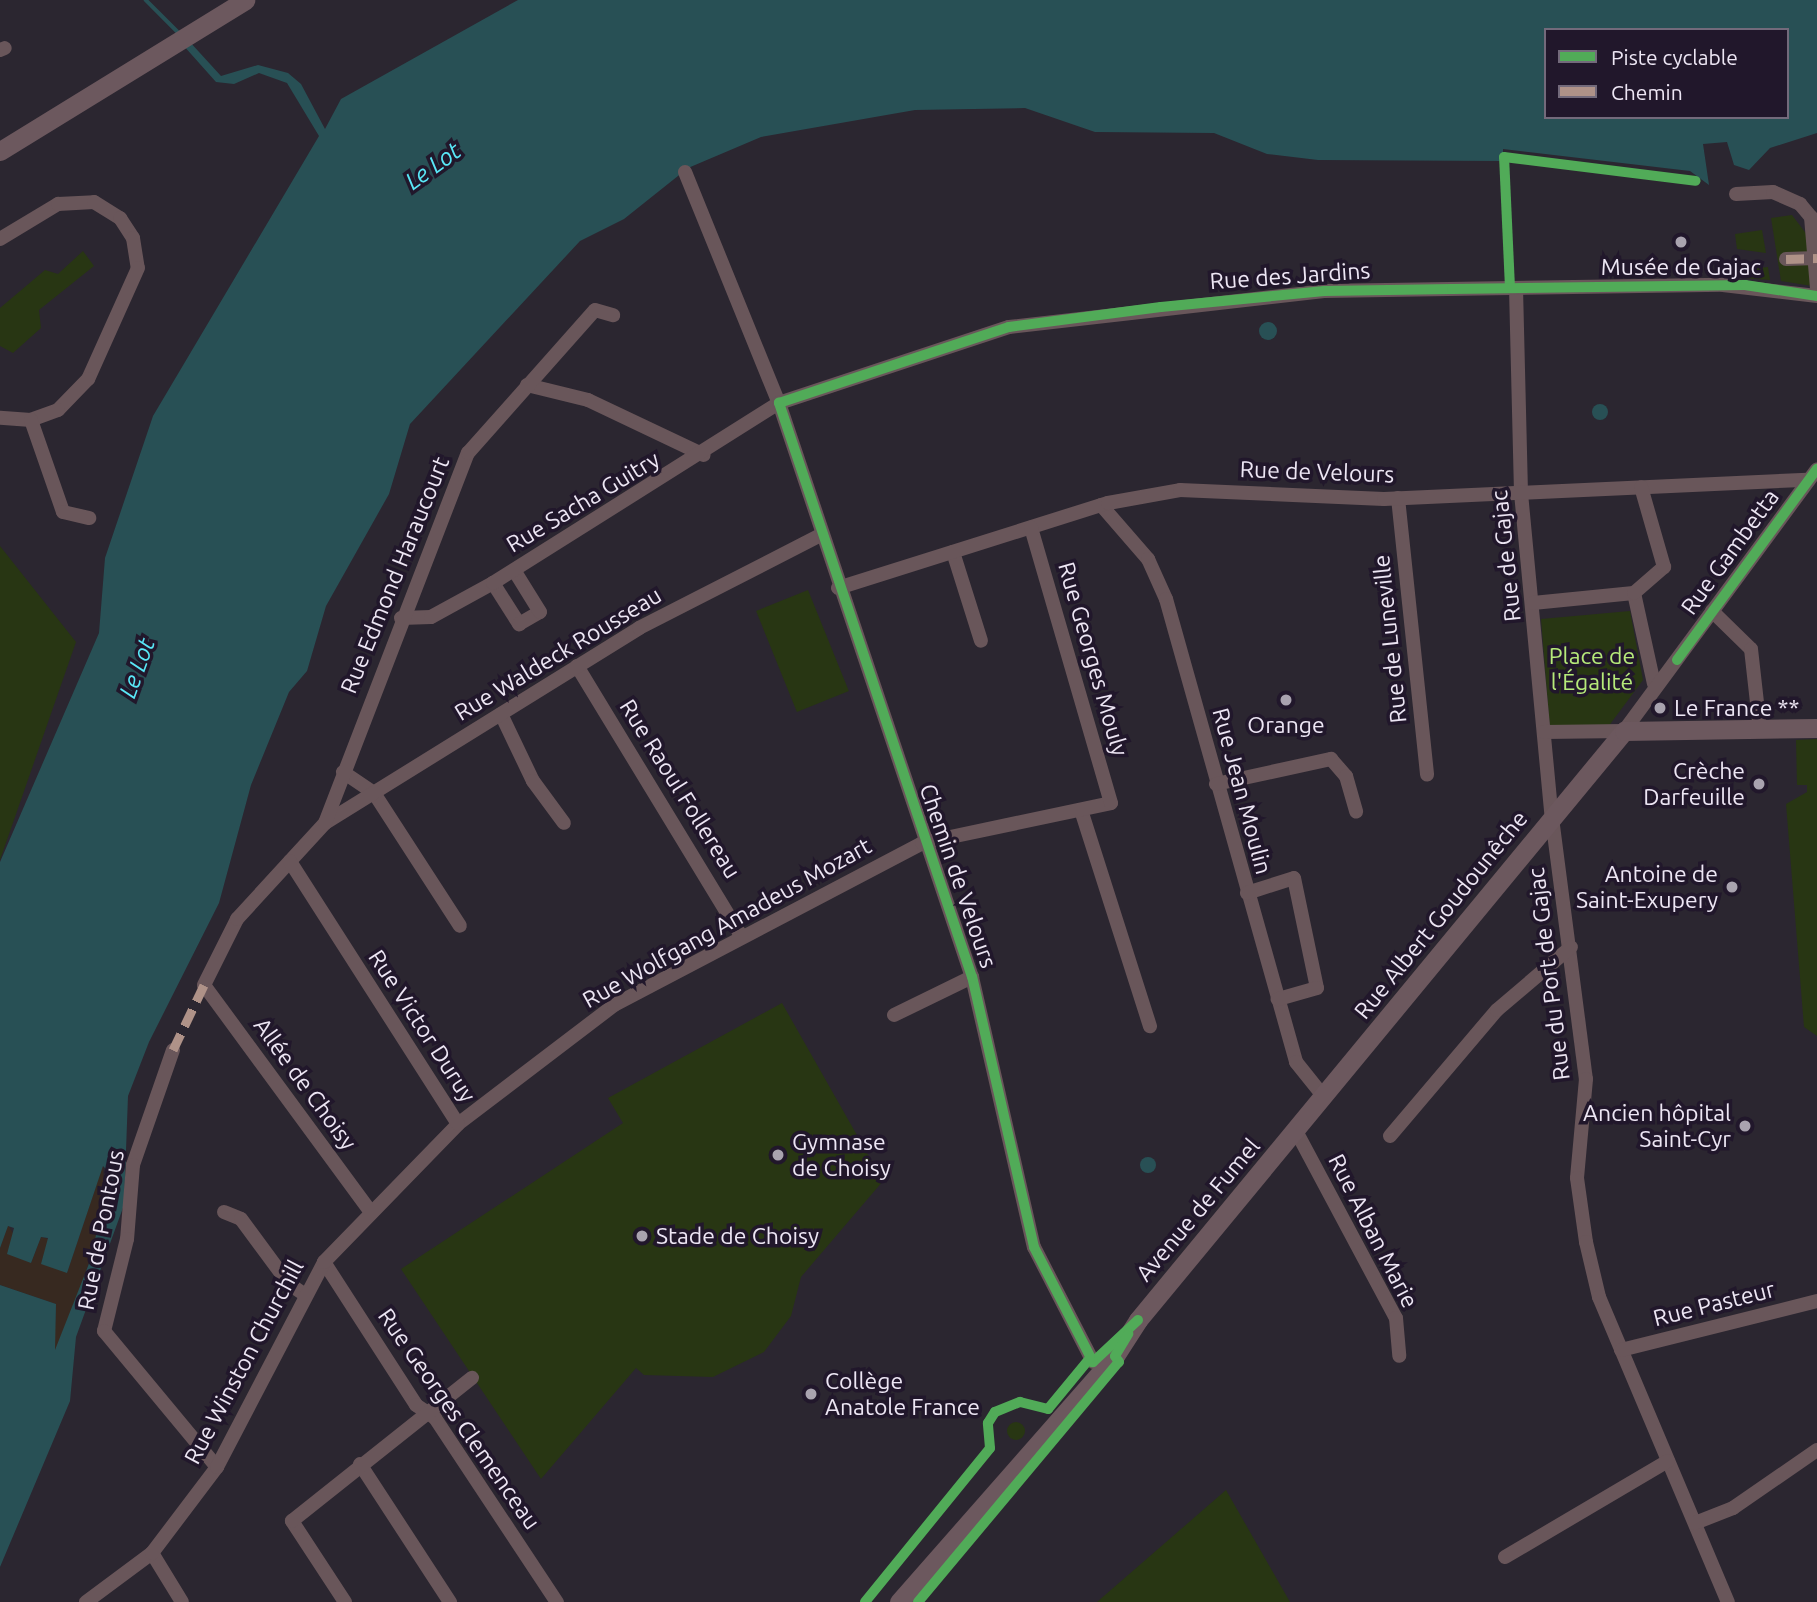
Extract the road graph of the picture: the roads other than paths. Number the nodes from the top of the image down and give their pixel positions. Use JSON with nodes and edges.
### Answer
{"nodes":[{"id":1,"x":245,"y":0,"type":"edge"},
{"id":2,"x":0,"y":150,"type":"edge"},
{"id":3,"x":685,"y":172,"type":"dead end"},
{"id":4,"x":1736,"y":194,"type":"dead end"},
{"id":5,"x":0,"y":239,"type":"edge"},
{"id":6,"x":1811,"y":258,"type":"edge"},
{"id":7,"x":1786,"y":259,"type":"dead end"},
{"id":8,"x":1516,"y":288,"type":"junction"},
{"id":9,"x":1817,"y":288,"type":"edge"},
{"id":10,"x":1817,"y":296,"type":"edge"},
{"id":11,"x":613,"y":315,"type":"dead end"},
{"id":12,"x":527,"y":385,"type":"junction"},
{"id":13,"x":779,"y":403,"type":"junction"},
{"id":14,"x":0,"y":418,"type":"edge"},
{"id":15,"x":31,"y":420,"type":"junction"},
{"id":16,"x":704,"y":455,"type":"junction"},
{"id":17,"x":1813,"y":475,"type":"edge"},
{"id":18,"x":1640,"y":487,"type":"junction"},
{"id":19,"x":1521,"y":493,"type":"junction"},
{"id":20,"x":1398,"y":498,"type":"junction"},
{"id":21,"x":1101,"y":505,"type":"junction"},
{"id":22,"x":89,"y":518,"type":"dead end"},
{"id":23,"x":1031,"y":527,"type":"junction"},
{"id":24,"x":821,"y":535,"type":"junction"},
{"id":25,"x":953,"y":552,"type":"junction"},
{"id":26,"x":514,"y":570,"type":"junction"},
{"id":27,"x":493,"y":583,"type":"junction"},
{"id":28,"x":838,"y":588,"type":"junction"},
{"id":29,"x":1637,"y":591,"type":"junction"},
{"id":30,"x":1534,"y":603,"type":"junction"},
{"id":31,"x":1712,"y":611,"type":"junction"},
{"id":32,"x":401,"y":618,"type":"junction"},
{"id":33,"x":981,"y":641,"type":"dead end"},
{"id":34,"x":577,"y":667,"type":"junction"},
{"id":35,"x":1654,"y":684,"type":"junction"},
{"id":36,"x":501,"y":714,"type":"junction"},
{"id":37,"x":1817,"y":728,"type":"edge"},
{"id":38,"x":1760,"y":729,"type":"junction"},
{"id":39,"x":1624,"y":731,"type":"junction"},
{"id":40,"x":1544,"y":732,"type":"junction"},
{"id":41,"x":343,"y":772,"type":"junction"},
{"id":42,"x":1427,"y":774,"type":"dead end"},
{"id":43,"x":1216,"y":784,"type":"junction"},
{"id":44,"x":374,"y":793,"type":"junction"},
{"id":45,"x":1111,"y":803,"type":"joint"},
{"id":46,"x":1081,"y":810,"type":"junction"},
{"id":47,"x":1356,"y":812,"type":"dead end"},
{"id":48,"x":1552,"y":818,"type":"junction"},
{"id":49,"x":325,"y":823,"type":"junction"},
{"id":50,"x":564,"y":823,"type":"dead end"},
{"id":51,"x":922,"y":843,"type":"junction"},
{"id":52,"x":290,"y":860,"type":"junction"},
{"id":53,"x":1247,"y":893,"type":"junction"},
{"id":54,"x":460,"y":926,"type":"dead end"},
{"id":55,"x":742,"y":937,"type":"junction"},
{"id":56,"x":1571,"y":947,"type":"junction"},
{"id":57,"x":972,"y":977,"type":"junction"},
{"id":58,"x":1278,"y":999,"type":"junction"},
{"id":59,"x":894,"y":1015,"type":"dead end"},
{"id":60,"x":1150,"y":1026,"type":"dead end"},
{"id":61,"x":173,"y":1050,"type":"dead end"},
{"id":62,"x":1324,"y":1097,"type":"junction"},
{"id":63,"x":458,"y":1124,"type":"junction"},
{"id":64,"x":1296,"y":1131,"type":"junction"},
{"id":65,"x":1390,"y":1136,"type":"dead end"},
{"id":66,"x":370,"y":1211,"type":"junction"},
{"id":67,"x":224,"y":1212,"type":"dead end"},
{"id":68,"x":324,"y":1262,"type":"junction"},
{"id":69,"x":304,"y":1294,"type":"junction"},
{"id":70,"x":1817,"y":1301,"type":"edge"},
{"id":71,"x":1621,"y":1350,"type":"junction"},
{"id":72,"x":1399,"y":1356,"type":"dead end"},
{"id":73,"x":1097,"y":1366,"type":"junction"},
{"id":74,"x":472,"y":1378,"type":"dead end"},
{"id":75,"x":423,"y":1412,"type":"junction"},
{"id":76,"x":1817,"y":1450,"type":"edge"},
{"id":77,"x":1668,"y":1461,"type":"junction"},
{"id":78,"x":360,"y":1464,"type":"junction"},
{"id":79,"x":217,"y":1467,"type":"junction"},
{"id":80,"x":1695,"y":1523,"type":"junction"},
{"id":81,"x":152,"y":1553,"type":"junction"},
{"id":82,"x":1505,"y":1557,"type":"dead end"},
{"id":83,"x":86,"y":1602,"type":"edge"},
{"id":84,"x":183,"y":1602,"type":"edge"},
{"id":85,"x":345,"y":1602,"type":"edge"},
{"id":86,"x":450,"y":1602,"type":"edge"},
{"id":87,"x":557,"y":1602,"type":"edge"},
{"id":88,"x":899,"y":1602,"type":"edge"},
{"id":89,"x":1728,"y":1602,"type":"edge"}],
"edges":[{"from":1,"to":2,"type":"main road"},
{"from":3,"to":13,"type":"street","name":"Chemin de Velours"},
{"from":4,"to":9,"type":"street"},
{"from":5,"to":15,"type":"street"},
{"from":6,"to":7,"type":"street"},
{"from":8,"to":10,"type":"street","name":"Rue des Jardins"},
{"from":8,"to":13,"type":"street","name":"Rue des Jardins"},
{"from":8,"to":19,"type":"street","name":"Rue de Gajac"},
{"from":11,"to":12,"type":"street","name":"Rue Edmond Haraucourt"},
{"from":12,"to":16,"type":"street"},
{"from":12,"to":32,"type":"street","name":"Rue Edmond Haraucourt"},
{"from":13,"to":16,"type":"street","name":"Rue Sacha Guitry"},
{"from":13,"to":24,"type":"street","name":"Chemin de Velours"},
{"from":14,"to":15,"type":"street"},
{"from":15,"to":22,"type":"street"},
{"from":16,"to":26,"type":"street","name":"Rue Sacha Guitry"},
{"from":17,"to":18,"type":"street","name":"Rue de Velours"},
{"from":17,"to":31,"type":"street","name":"Rue Gambetta"},
{"from":18,"to":19,"type":"street","name":"Rue de Velours"},
{"from":18,"to":29,"type":"street"},
{"from":19,"to":20,"type":"street","name":"Rue de Velours"},
{"from":19,"to":30,"type":"street","name":"Rue de Gajac"},
{"from":20,"to":21,"type":"street","name":"Rue de Velours"},
{"from":20,"to":42,"type":"street","name":"Rue de Luneville"},
{"from":21,"to":23,"type":"street","name":"Rue de Velours"},
{"from":21,"to":43,"type":"street","name":"Rue Jean Moulin"},
{"from":23,"to":25,"type":"street","name":"Rue de Velours"},
{"from":23,"to":45,"type":"street","name":"Rue Georges Mouly"},
{"from":24,"to":28,"type":"street","name":"Chemin de Velours"},
{"from":24,"to":34,"type":"street","name":"Rue Waldeck Rousseau"},
{"from":25,"to":28,"type":"street","name":"Rue de Velours"},
{"from":25,"to":33,"type":"street"},
{"from":26,"to":27,"type":"street","name":"Rue Sacha Guitry"},
{"from":26,"to":27,"type":"street"},
{"from":27,"to":32,"type":"street","name":"Rue Sacha Guitry"},
{"from":28,"to":51,"type":"street","name":"Chemin de Velours"},
{"from":29,"to":30,"type":"street"},
{"from":29,"to":35,"type":"street"},
{"from":30,"to":40,"type":"street","name":"Rue de Gajac"},
{"from":31,"to":35,"type":"street","name":"Rue Gambetta"},
{"from":31,"to":38,"type":"street"},
{"from":32,"to":41,"type":"street","name":"Rue Edmond Haraucourt"},
{"from":34,"to":36,"type":"street","name":"Rue Waldeck Rousseau"},
{"from":34,"to":55,"type":"street","name":"Rue Raoul Follereau"},
{"from":35,"to":39,"type":"street","name":"Rue Gambetta"},
{"from":36,"to":44,"type":"street","name":"Rue Waldeck Rousseau"},
{"from":36,"to":50,"type":"street"},
{"from":37,"to":38,"type":"main road"},
{"from":38,"to":39,"type":"main road"},
{"from":39,"to":40,"type":"street"},
{"from":39,"to":48,"type":"main road","name":"Rue Albert Goudounêche"},
{"from":40,"to":48,"type":"street","name":"Rue de Gajac"},
{"from":41,"to":44,"type":"street"},
{"from":41,"to":49,"type":"street","name":"Rue Edmond Haraucourt"},
{"from":43,"to":47,"type":"street"},
{"from":43,"to":53,"type":"street","name":"Rue Jean Moulin"},
{"from":44,"to":49,"type":"street","name":"Rue Waldeck Rousseau"},
{"from":44,"to":54,"type":"street"},
{"from":45,"to":46,"type":"street","name":"Rue Wolfgang Amadeus Mozart"},
{"from":46,"to":51,"type":"street","name":"Rue Wolfgang Amadeus Mozart"},
{"from":46,"to":60,"type":"street"},
{"from":48,"to":56,"type":"street","name":"Rue du Port de Gajac"},
{"from":48,"to":62,"type":"main road","name":"Rue Albert Goudounêche"},
{"from":49,"to":52,"type":"street","name":"Rue Edmond Haraucourt"},
{"from":51,"to":55,"type":"street","name":"Rue Wolfgang Amadeus Mozart"},
{"from":51,"to":57,"type":"street","name":"Chemin de Velours"},
{"from":52,"to":63,"type":"street","name":"Rue Victor Duruy"},
{"from":52,"to":66,"type":"street","name":"Allée de Choisy"},
{"from":53,"to":58,"type":"street","name":"Rue Jean Moulin"},
{"from":53,"to":58,"type":"street"},
{"from":55,"to":63,"type":"street","name":"Rue Wolfgang Amadeus Mozart"},
{"from":56,"to":65,"type":"street"},
{"from":56,"to":71,"type":"street","name":"Rue du Port de Gajac"},
{"from":57,"to":59,"type":"street"},
{"from":57,"to":73,"type":"street","name":"Chemin de Velours"},
{"from":58,"to":62,"type":"street","name":"Rue Jean Moulin"},
{"from":61,"to":79,"type":"street","name":"Rue de Pontous"},
{"from":62,"to":64,"type":"main road","name":"Rue Albert Goudounêche"},
{"from":63,"to":66,"type":"street","name":"Rue Victor Duruy"},
{"from":64,"to":72,"type":"street","name":"Rue Alban Marie"},
{"from":64,"to":73,"type":"main road","name":"Avenue de Fumel"},
{"from":66,"to":68,"type":"street","name":"Rue Victor Duruy"},
{"from":67,"to":69,"type":"street"},
{"from":68,"to":69,"type":"street","name":"Rue Winston Churchill"},
{"from":68,"to":75,"type":"street","name":"Rue Georges Clemenceau"},
{"from":69,"to":79,"type":"street","name":"Rue Winston Churchill"},
{"from":70,"to":71,"type":"street","name":"Rue Pasteur"},
{"from":71,"to":77,"type":"street","name":"Rue du Port de Gajac"},
{"from":73,"to":88,"type":"main road","name":"Avenue de Fumel"},
{"from":74,"to":75,"type":"street"},
{"from":75,"to":78,"type":"street"},
{"from":75,"to":87,"type":"street","name":"Rue Georges Clemenceau"},
{"from":76,"to":80,"type":"street"},
{"from":77,"to":80,"type":"street","name":"Rue du Port de Gajac"},
{"from":77,"to":82,"type":"street"},
{"from":78,"to":85,"type":"street"},
{"from":78,"to":86,"type":"street"},
{"from":79,"to":81,"type":"street","name":"Rue Winston Churchill"},
{"from":80,"to":89,"type":"street","name":"Rue du Port de Gajac"},
{"from":81,"to":83,"type":"street","name":"Rue Winston Churchill"},
{"from":81,"to":84,"type":"street"}]}
